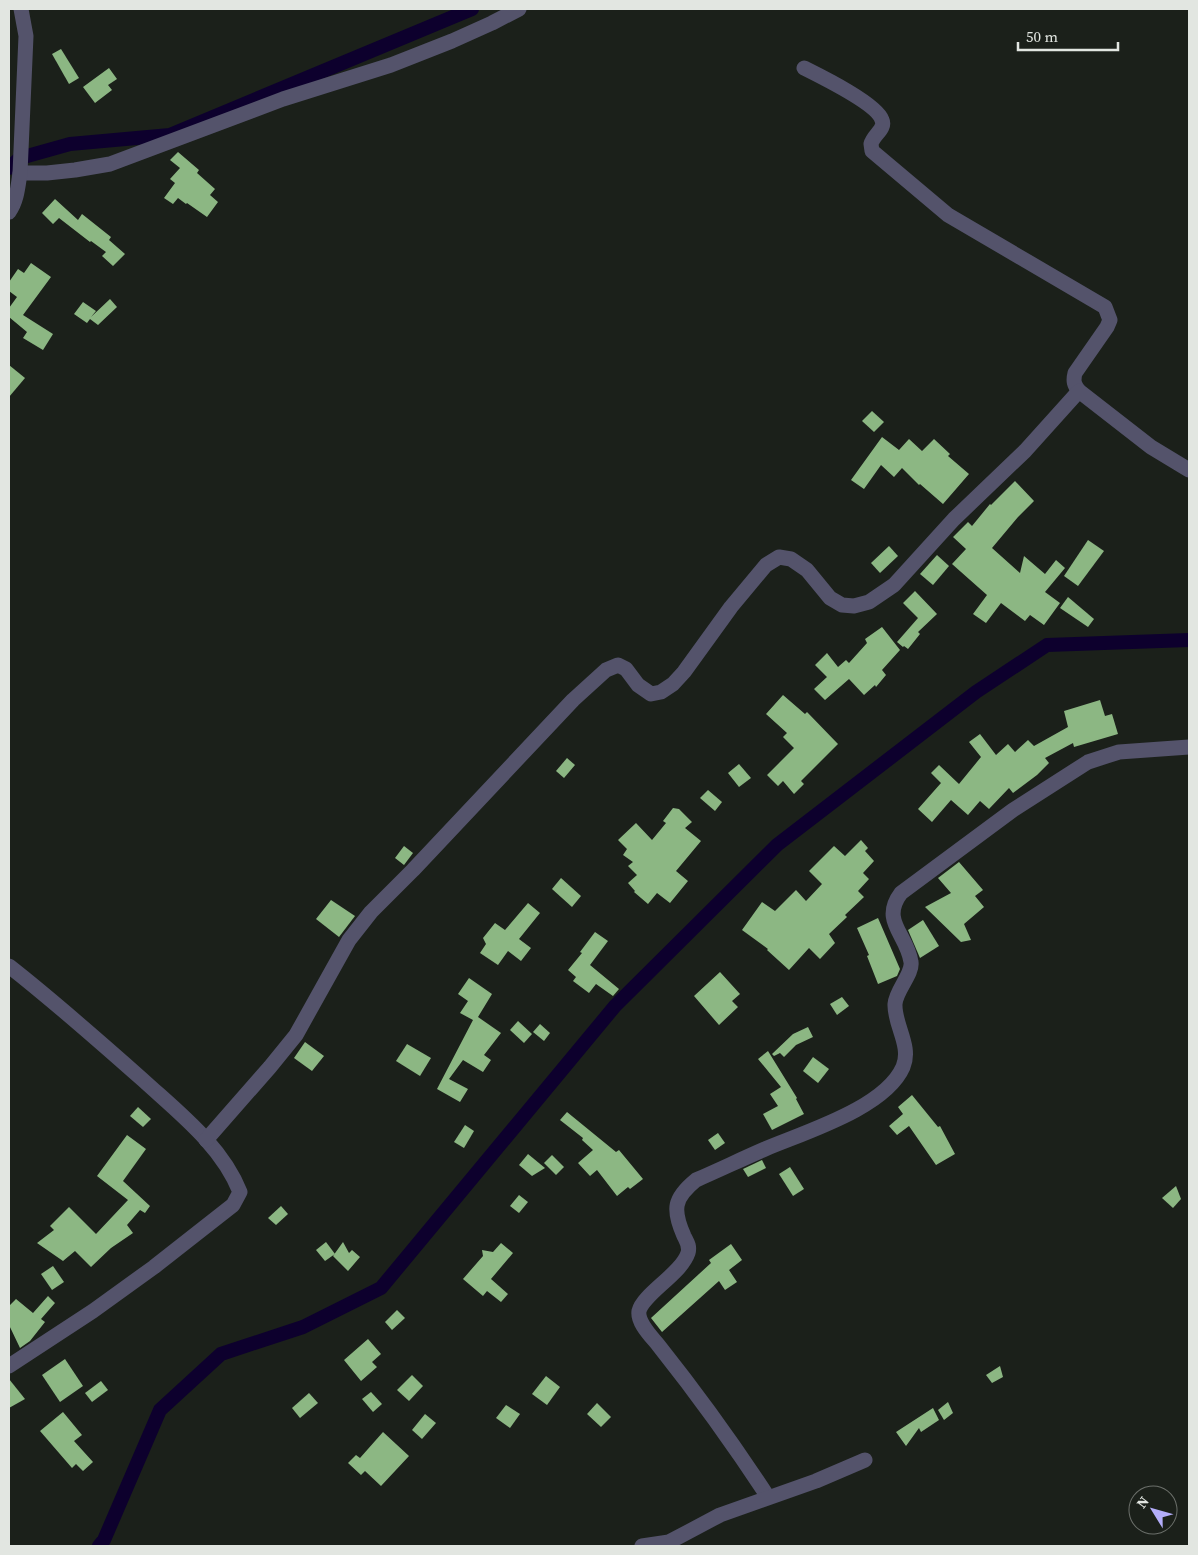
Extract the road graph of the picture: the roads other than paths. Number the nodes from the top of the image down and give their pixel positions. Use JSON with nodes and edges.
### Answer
{"nodes":[{"id":1,"x":20,"y":9,"type":"edge"},
{"id":2,"x":519,"y":9,"type":"edge"},
{"id":3,"x":804,"y":68,"type":"dead end"},
{"id":4,"x":20,"y":172,"type":"junction"},
{"id":5,"x":9,"y":212,"type":"edge"},
{"id":6,"x":1079,"y":392,"type":"junction"},
{"id":7,"x":1189,"y":470,"type":"edge"},
{"id":8,"x":1189,"y":747,"type":"edge"},
{"id":9,"x":9,"y":966,"type":"edge"},
{"id":10,"x":206,"y":1140,"type":"junction"},
{"id":11,"x":9,"y":1366,"type":"edge"},
{"id":12,"x":865,"y":1460,"type":"dead end"},
{"id":13,"x":768,"y":1497,"type":"junction"},
{"id":14,"x":642,"y":1546,"type":"edge"}],
"edges":[{"from":1,"to":4,"type":"street"},
{"from":2,"to":4,"type":"street"},
{"from":3,"to":6,"type":"street"},
{"from":4,"to":5,"type":"street"},
{"from":6,"to":7,"type":"street"},
{"from":6,"to":10,"type":"street"},
{"from":8,"to":13,"type":"street"},
{"from":9,"to":10,"type":"street"},
{"from":10,"to":11,"type":"street"},
{"from":12,"to":13,"type":"street"},
{"from":13,"to":14,"type":"street"}]}
